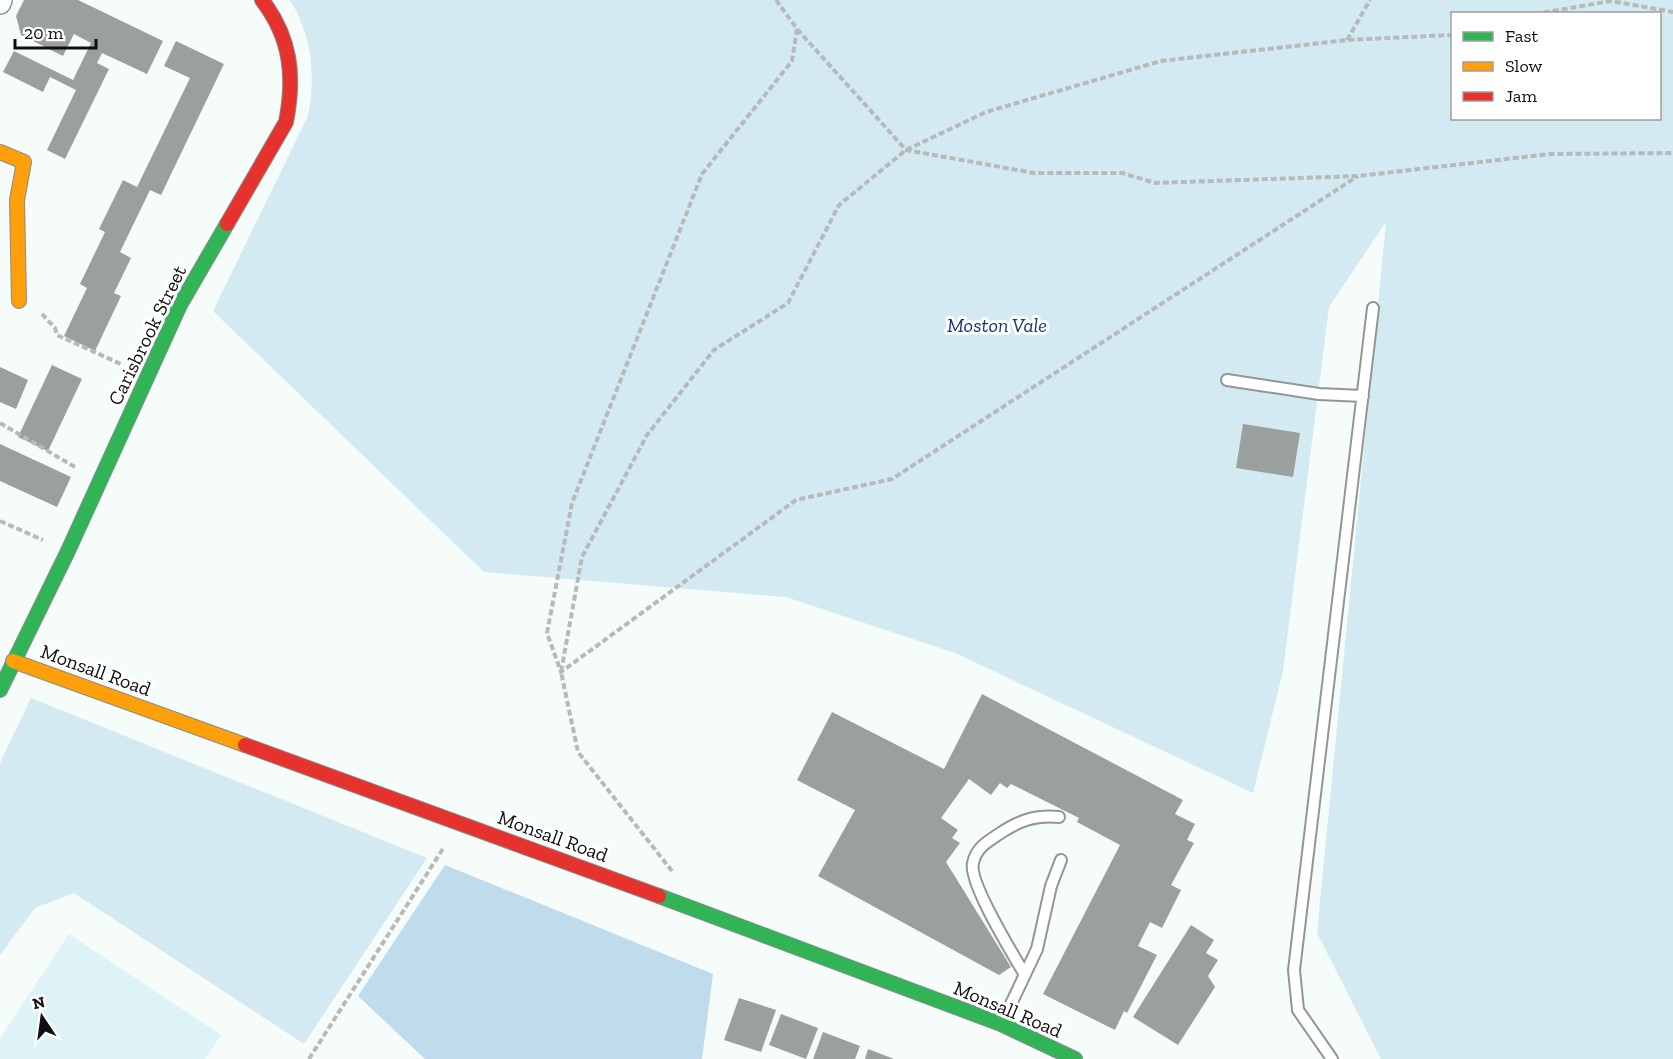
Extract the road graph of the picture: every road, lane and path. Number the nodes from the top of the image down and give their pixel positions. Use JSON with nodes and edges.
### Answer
{"nodes":[{"id":1,"x":262,"y":0,"type":"edge"},
{"id":2,"x":776,"y":0,"type":"edge"},
{"id":3,"x":1370,"y":0,"type":"edge"},
{"id":4,"x":1548,"y":12,"type":"edge"},
{"id":5,"x":1673,"y":12,"type":"edge"},
{"id":6,"x":797,"y":29,"type":"junction"},
{"id":7,"x":1451,"y":35,"type":"edge"},
{"id":8,"x":1347,"y":40,"type":"junction"},
{"id":9,"x":906,"y":150,"type":"junction"},
{"id":10,"x":0,"y":152,"type":"edge"},
{"id":11,"x":1673,"y":153,"type":"edge"},
{"id":12,"x":1358,"y":176,"type":"junction"},
{"id":13,"x":19,"y":301,"type":"joint"},
{"id":14,"x":1373,"y":308,"type":"dead end"},
{"id":15,"x":146,"y":375,"type":"junction"},
{"id":16,"x":1227,"y":380,"type":"dead end"},
{"id":17,"x":1363,"y":396,"type":"junction"},
{"id":18,"x":0,"y":423,"type":"edge"},
{"id":19,"x":99,"y":481,"type":"junction"},
{"id":20,"x":0,"y":521,"type":"edge"},
{"id":21,"x":68,"y":551,"type":"junction"},
{"id":22,"x":13,"y":661,"type":"junction"},
{"id":23,"x":561,"y":672,"type":"junction"},
{"id":24,"x":0,"y":690,"type":"edge"},
{"id":25,"x":1059,"y":817,"type":"dead end"},
{"id":26,"x":459,"y":823,"type":"junction"},
{"id":27,"x":1061,"y":860,"type":"dead end"},
{"id":28,"x":673,"y":872,"type":"dead end"},
{"id":29,"x":1025,"y":975,"type":"junction"},
{"id":30,"x":1001,"y":1024,"type":"junction"},
{"id":31,"x":309,"y":1059,"type":"edge"},
{"id":32,"x":1075,"y":1059,"type":"edge"},
{"id":33,"x":1332,"y":1059,"type":"edge"}],
"edges":[{"from":1,"to":15,"type":"street","name":"Carisbrook Street"},
{"from":2,"to":6,"type":"path"},
{"from":3,"to":8,"type":"path"},
{"from":4,"to":5,"type":"path"},
{"from":6,"to":9,"type":"path"},
{"from":6,"to":23,"type":"path"},
{"from":7,"to":8,"type":"path"},
{"from":8,"to":9,"type":"path"},
{"from":9,"to":12,"type":"path"},
{"from":9,"to":23,"type":"path"},
{"from":10,"to":13,"type":"street"},
{"from":11,"to":12,"type":"path"},
{"from":12,"to":23,"type":"path"},
{"from":13,"to":15,"type":"path"},
{"from":14,"to":17,"type":"lane"},
{"from":15,"to":19,"type":"street","name":"Carisbrook Street"},
{"from":16,"to":17,"type":"lane"},
{"from":17,"to":33,"type":"lane"},
{"from":18,"to":19,"type":"path"},
{"from":19,"to":21,"type":"street","name":"Carisbrook Street"},
{"from":20,"to":21,"type":"path"},
{"from":21,"to":22,"type":"street","name":"Carisbrook Street"},
{"from":22,"to":24,"type":"street","name":"Carisbrook Street"},
{"from":22,"to":26,"type":"street","name":"Monsall Road"},
{"from":23,"to":28,"type":"path"},
{"from":25,"to":29,"type":"lane"},
{"from":26,"to":30,"type":"street","name":"Monsall Road"},
{"from":26,"to":31,"type":"path"},
{"from":27,"to":29,"type":"lane"},
{"from":29,"to":30,"type":"lane"},
{"from":30,"to":32,"type":"street","name":"Monsall Road"}]}
